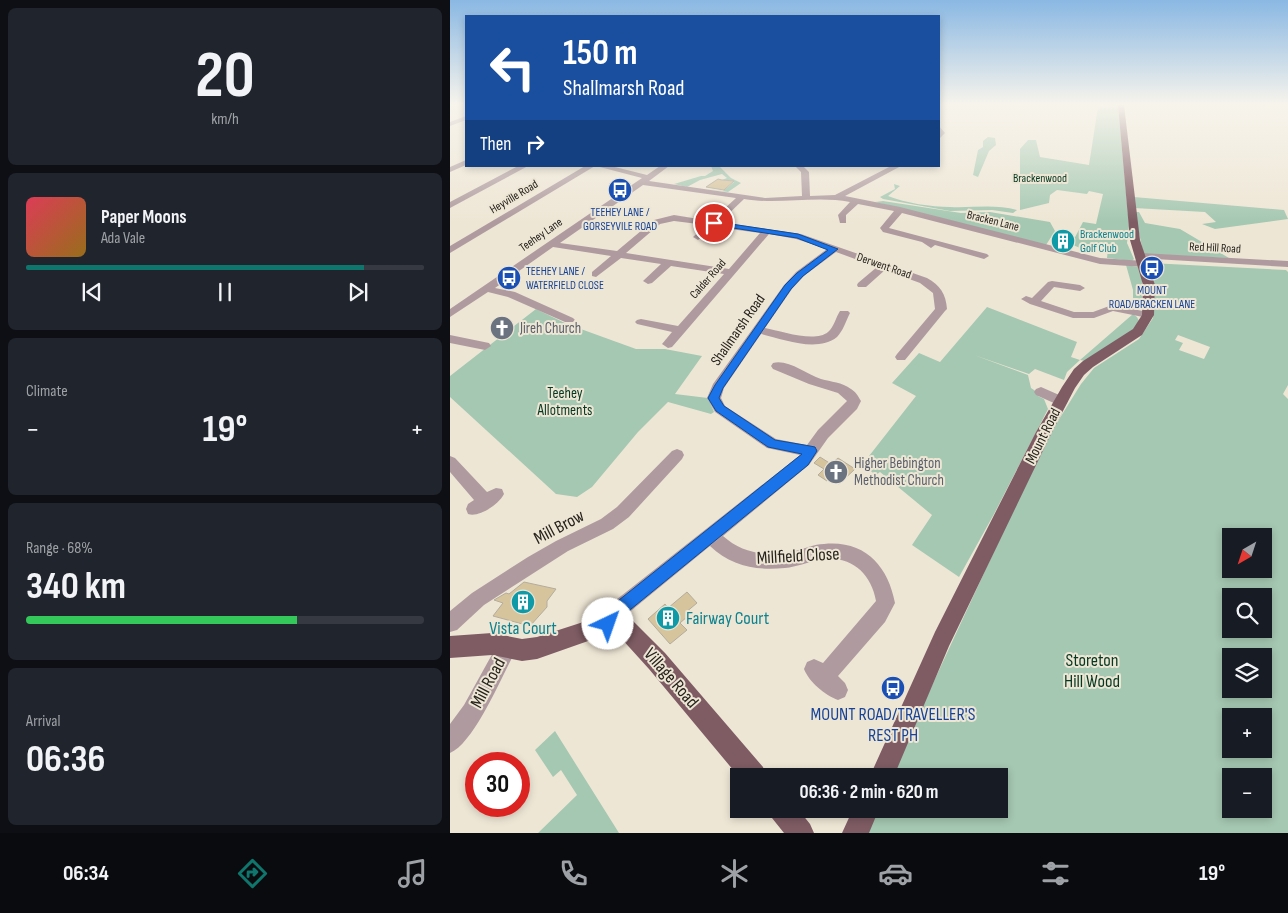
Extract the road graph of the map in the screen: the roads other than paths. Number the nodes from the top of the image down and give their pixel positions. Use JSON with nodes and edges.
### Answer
{"nodes":[{"id":1,"x":1125,"y":144,"type":"edge"},
{"id":2,"x":465,"y":162,"type":"edge"},
{"id":3,"x":522,"y":167,"type":"edge"},
{"id":4,"x":589,"y":167,"type":"edge"},
{"id":5,"x":603,"y":167,"type":"edge"},
{"id":6,"x":663,"y":167,"type":"edge"},
{"id":7,"x":799,"y":167,"type":"edge"},
{"id":8,"x":895,"y":167,"type":"edge"},
{"id":9,"x":450,"y":170,"type":"edge"},
{"id":10,"x":644,"y":179,"type":"junction"},
{"id":11,"x":742,"y":197,"type":"junction"},
{"id":12,"x":837,"y":197,"type":"junction"},
{"id":13,"x":806,"y":198,"type":"junction"},
{"id":14,"x":856,"y":201,"type":"junction"},
{"id":15,"x":450,"y":205,"type":"edge"},
{"id":16,"x":900,"y":210,"type":"junction"},
{"id":17,"x":844,"y":221,"type":"dead end"},
{"id":18,"x":714,"y":223,"type":"junction"},
{"id":19,"x":767,"y":231,"type":"junction"},
{"id":20,"x":698,"y":237,"type":"dead end"},
{"id":21,"x":550,"y":244,"type":"junction"},
{"id":22,"x":834,"y":249,"type":"junction"},
{"id":23,"x":450,"y":250,"type":"edge"},
{"id":24,"x":619,"y":255,"type":"junction"},
{"id":25,"x":984,"y":256,"type":"dead end"},
{"id":26,"x":1142,"y":260,"type":"junction"},
{"id":27,"x":669,"y":262,"type":"junction"},
{"id":28,"x":1288,"y":264,"type":"edge"},
{"id":29,"x":884,"y":266,"type":"junction"},
{"id":30,"x":731,"y":272,"type":"junction"},
{"id":31,"x":596,"y":274,"type":"dead end"},
{"id":32,"x":649,"y":281,"type":"dead end"},
{"id":33,"x":862,"y":285,"type":"dead end"},
{"id":34,"x":487,"y":289,"type":"junction"},
{"id":35,"x":1076,"y":289,"type":"dead end"},
{"id":36,"x":450,"y":314,"type":"edge"},
{"id":37,"x":1148,"y":314,"type":"junction"},
{"id":38,"x":569,"y":320,"type":"dead end"},
{"id":39,"x":642,"y":321,"type":"dead end"},
{"id":40,"x":844,"y":321,"type":"dead end"},
{"id":41,"x":680,"y":330,"type":"junction"},
{"id":42,"x":758,"y":330,"type":"junction"},
{"id":43,"x":450,"y":339,"type":"edge"},
{"id":44,"x":668,"y":344,"type":"dead end"},
{"id":45,"x":485,"y":346,"type":"dead end"},
{"id":46,"x":908,"y":356,"type":"dead end"},
{"id":47,"x":786,"y":364,"type":"dead end"},
{"id":48,"x":1041,"y":392,"type":"dead end"},
{"id":49,"x":1061,"y":401,"type":"junction"},
{"id":50,"x":810,"y":451,"type":"junction"},
{"id":51,"x":677,"y":455,"type":"dead end"},
{"id":52,"x":450,"y":462,"type":"edge"},
{"id":53,"x":485,"y":501,"type":"dead end"},
{"id":54,"x":711,"y":535,"type":"junction"},
{"id":55,"x":450,"y":623,"type":"edge"},
{"id":56,"x":608,"y":624,"type":"junction"},
{"id":57,"x":450,"y":647,"type":"edge"},
{"id":58,"x":507,"y":647,"type":"junction"},
{"id":59,"x":826,"y":678,"type":"dead end"},
{"id":60,"x":450,"y":742,"type":"edge"},
{"id":61,"x":747,"y":768,"type":"edge"},
{"id":62,"x":886,"y":768,"type":"edge"},
{"id":63,"x":788,"y":818,"type":"edge"},
{"id":64,"x":862,"y":818,"type":"edge"},
{"id":65,"x":801,"y":833,"type":"edge"},
{"id":66,"x":855,"y":833,"type":"edge"}],
"edges":[{"from":1,"to":26,"type":"main road"},
{"from":2,"to":9,"type":"street"},
{"from":3,"to":15,"type":"street"},
{"from":4,"to":23,"type":"street","name":"Heyville Road"},
{"from":5,"to":10,"type":"street"},
{"from":6,"to":10,"type":"street","name":"Teehey Lane"},
{"from":7,"to":13,"type":"street"},
{"from":8,"to":12,"type":"street"},
{"from":10,"to":11,"type":"street"},
{"from":10,"to":21,"type":"street","name":"Teehey Lane"},
{"from":11,"to":13,"type":"street"},
{"from":11,"to":18,"type":"street"},
{"from":12,"to":13,"type":"street"},
{"from":12,"to":14,"type":"street","name":"Bracken Lane"},
{"from":14,"to":16,"type":"street","name":"Bracken Lane"},
{"from":14,"to":17,"type":"street"},
{"from":16,"to":25,"type":"street"},
{"from":16,"to":26,"type":"street","name":"Bracken Lane"},
{"from":18,"to":19,"type":"street","name":"Derwent Road"},
{"from":18,"to":20,"type":"street"},
{"from":18,"to":24,"type":"street","name":"Derwent Road"},
{"from":19,"to":22,"type":"street","name":"Derwent Road"},
{"from":19,"to":30,"type":"street","name":"Calder Road"},
{"from":21,"to":24,"type":"street"},
{"from":21,"to":34,"type":"street","name":"Teehey Lane"},
{"from":22,"to":29,"type":"street","name":"Derwent Road"},
{"from":22,"to":42,"type":"street","name":"Shallmarsh Road"},
{"from":24,"to":27,"type":"street"},
{"from":24,"to":31,"type":"street","name":"Derwent Road"},
{"from":26,"to":28,"type":"street","name":"Red Hill Road"},
{"from":26,"to":37,"type":"main road"},
{"from":27,"to":30,"type":"street"},
{"from":27,"to":32,"type":"street"},
{"from":29,"to":33,"type":"street"},
{"from":29,"to":46,"type":"street","name":"Derwent Road"},
{"from":30,"to":41,"type":"street","name":"Calder Road"},
{"from":34,"to":36,"type":"street","name":"Teehey Lane"},
{"from":34,"to":38,"type":"street"},
{"from":35,"to":37,"type":"street"},
{"from":37,"to":49,"type":"main road","name":"Mount Road"},
{"from":39,"to":41,"type":"street"},
{"from":40,"to":42,"type":"street"},
{"from":41,"to":44,"type":"street","name":"Calder Road"},
{"from":42,"to":50,"type":"street","name":"Shallmarsh Road"},
{"from":43,"to":45,"type":"street"},
{"from":47,"to":50,"type":"street"},
{"from":48,"to":49,"type":"street"},
{"from":49,"to":62,"type":"main road","name":"Mount Road"},
{"from":50,"to":54,"type":"street"},
{"from":51,"to":55,"type":"street","name":"Mill Brow"},
{"from":52,"to":53,"type":"street"},
{"from":54,"to":56,"type":"street"},
{"from":54,"to":59,"type":"street","name":"Millfield Close"},
{"from":56,"to":58,"type":"main road"},
{"from":56,"to":61,"type":"main road","name":"Village Road"},
{"from":57,"to":58,"type":"main road"},
{"from":58,"to":60,"type":"street","name":"Mill Road"},
{"from":63,"to":65,"type":"main road"},
{"from":64,"to":66,"type":"main road"}]}
